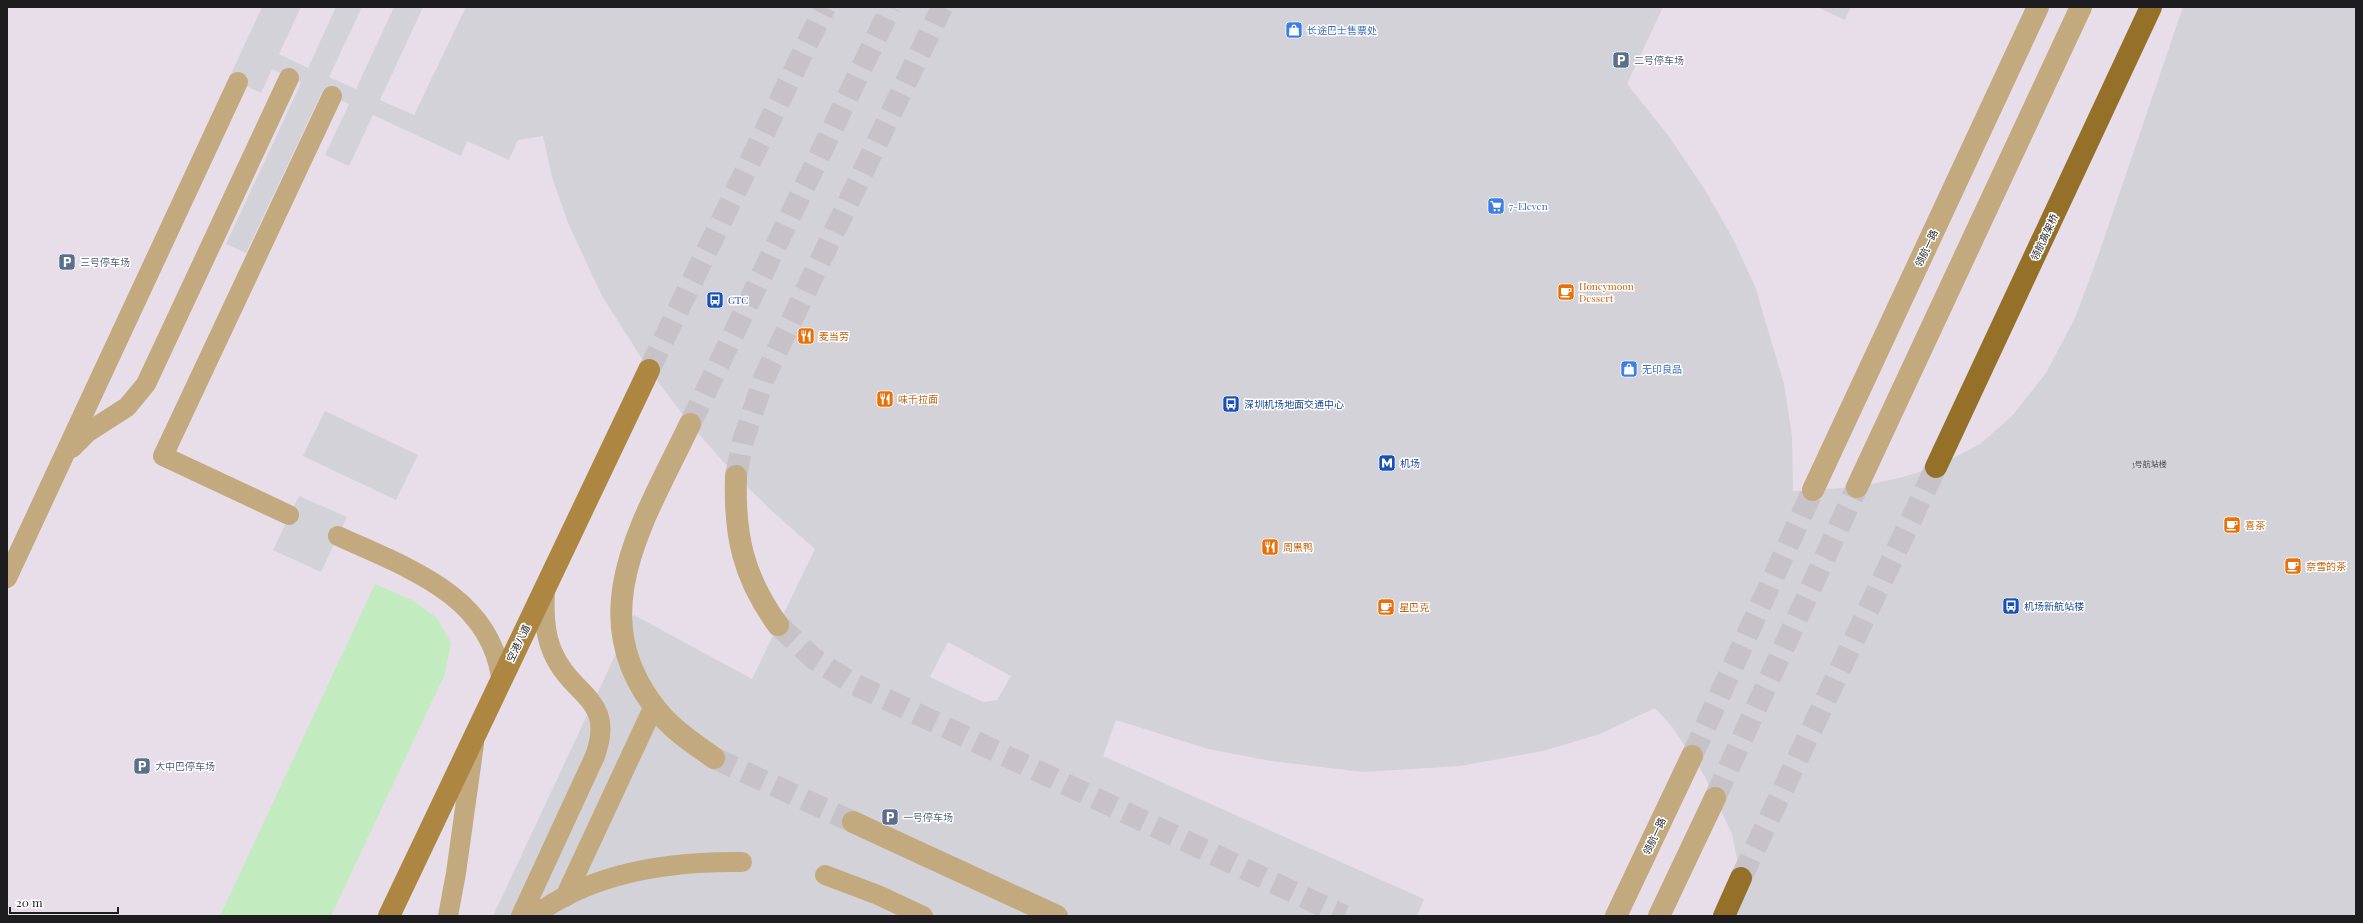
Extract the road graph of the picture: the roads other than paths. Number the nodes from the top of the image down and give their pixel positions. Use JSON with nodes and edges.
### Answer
{"nodes":[{"id":1,"x":2038,"y":7,"type":"edge"},
{"id":2,"x":2081,"y":7,"type":"edge"},
{"id":3,"x":2151,"y":7,"type":"edge"},
{"id":4,"x":290,"y":78,"type":"dead end"},
{"id":5,"x":238,"y":82,"type":"dead end"},
{"id":6,"x":332,"y":96,"type":"dead end"},
{"id":7,"x":649,"y":370,"type":"tunnel mouth"},
{"id":8,"x":690,"y":424,"type":"tunnel mouth"},
{"id":9,"x":63,"y":458,"type":"junction"},
{"id":10,"x":1936,"y":467,"type":"tunnel mouth"},
{"id":11,"x":736,"y":476,"type":"tunnel mouth"},
{"id":12,"x":1858,"y":487,"type":"tunnel mouth"},
{"id":13,"x":1813,"y":490,"type":"tunnel mouth"},
{"id":14,"x":290,"y":515,"type":"dead end"},
{"id":15,"x":338,"y":536,"type":"dead end"},
{"id":16,"x":7,"y":578,"type":"edge"},
{"id":17,"x":545,"y":587,"type":"junction"},
{"id":18,"x":778,"y":625,"type":"tunnel mouth"},
{"id":19,"x":501,"y":678,"type":"junction"},
{"id":20,"x":654,"y":706,"type":"junction"},
{"id":21,"x":475,"y":734,"type":"junction"},
{"id":22,"x":1692,"y":756,"type":"tunnel mouth"},
{"id":23,"x":714,"y":758,"type":"tunnel mouth"},
{"id":24,"x":1715,"y":798,"type":"tunnel mouth"},
{"id":25,"x":854,"y":822,"type":"tunnel mouth"},
{"id":26,"x":742,"y":862,"type":"dead end"},
{"id":27,"x":825,"y":876,"type":"dead end"},
{"id":28,"x":1741,"y":878,"type":"tunnel mouth"},
{"id":29,"x":565,"y":897,"type":"junction"},
{"id":30,"x":389,"y":916,"type":"edge"},
{"id":31,"x":448,"y":916,"type":"edge"},
{"id":32,"x":521,"y":916,"type":"edge"},
{"id":33,"x":534,"y":916,"type":"edge"},
{"id":34,"x":923,"y":916,"type":"edge"},
{"id":35,"x":1057,"y":916,"type":"edge"},
{"id":36,"x":1616,"y":916,"type":"edge"},
{"id":37,"x":1659,"y":916,"type":"edge"},
{"id":38,"x":1724,"y":916,"type":"edge"}],
"edges":[{"from":1,"to":13,"type":"street","name":"领航一路"},
{"from":2,"to":12,"type":"street"},
{"from":3,"to":10,"type":"main road","name":"领航高架桥"},
{"from":4,"to":9,"type":"lane"},
{"from":5,"to":9,"type":"lane"},
{"from":6,"to":14,"type":"lane"},
{"from":7,"to":17,"type":"street","name":"空港八道"},
{"from":8,"to":20,"type":"street"},
{"from":9,"to":16,"type":"lane"},
{"from":11,"to":18,"type":"street"},
{"from":15,"to":19,"type":"lane"},
{"from":17,"to":19,"type":"street","name":"空港八道"},
{"from":17,"to":32,"type":"lane"},
{"from":19,"to":21,"type":"street","name":"空港八道"},
{"from":20,"to":23,"type":"street"},
{"from":20,"to":29,"type":"lane"},
{"from":21,"to":30,"type":"street","name":"空港八道"},
{"from":21,"to":31,"type":"lane"},
{"from":22,"to":36,"type":"street","name":"领航一路"},
{"from":24,"to":37,"type":"street"},
{"from":25,"to":35,"type":"street"},
{"from":26,"to":29,"type":"lane"},
{"from":27,"to":34,"type":"lane"},
{"from":28,"to":38,"type":"main road"},
{"from":29,"to":33,"type":"lane"}]}
